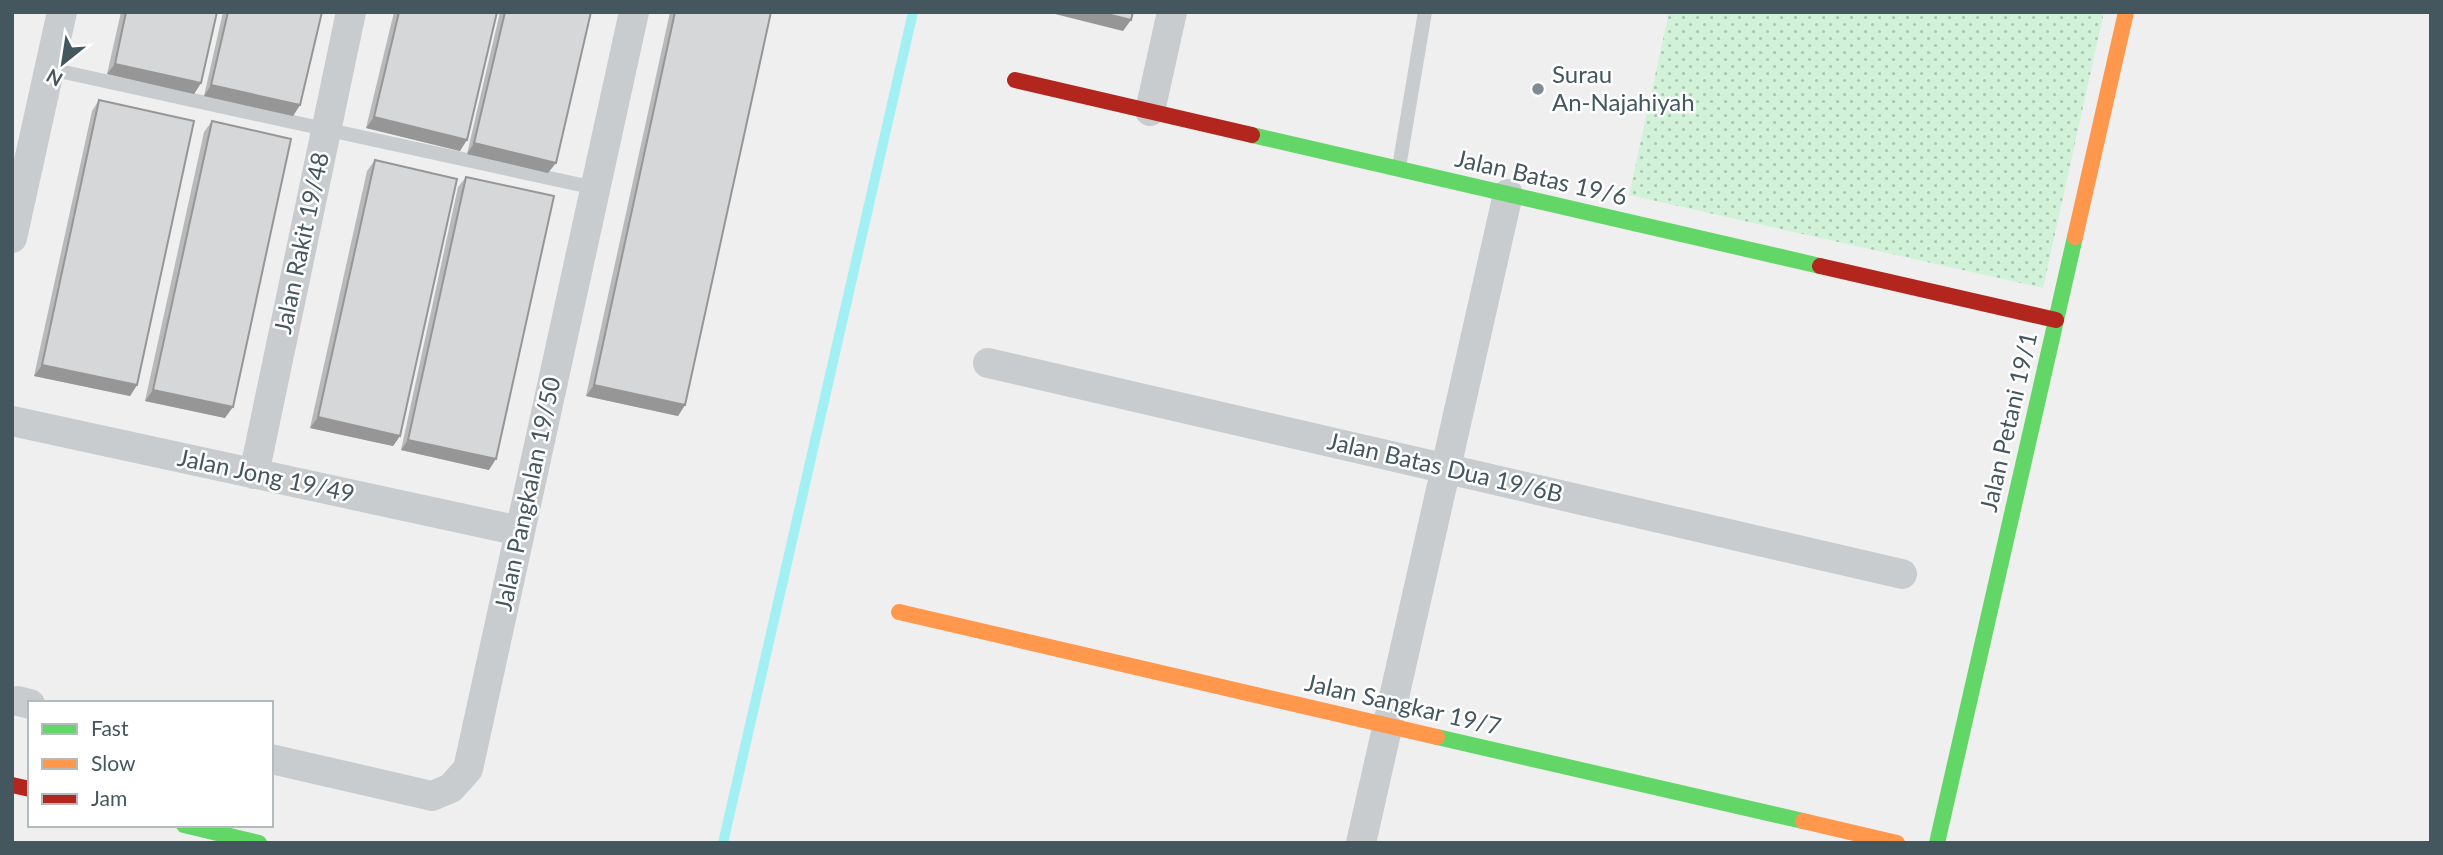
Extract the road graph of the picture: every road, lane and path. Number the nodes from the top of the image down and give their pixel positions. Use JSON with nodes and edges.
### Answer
{"nodes":[{"id":1,"x":62,"y":12,"type":"edge"},
{"id":2,"x":351,"y":12,"type":"edge"},
{"id":3,"x":634,"y":12,"type":"edge"},
{"id":4,"x":1172,"y":12,"type":"edge"},
{"id":5,"x":1425,"y":12,"type":"edge"},
{"id":6,"x":2126,"y":12,"type":"edge"},
{"id":7,"x":50,"y":69,"type":"junction"},
{"id":8,"x":1015,"y":80,"type":"dead end"},
{"id":9,"x":1150,"y":111,"type":"junction"},
{"id":10,"x":327,"y":128,"type":"junction"},
{"id":11,"x":1399,"y":168,"type":"junction"},
{"id":12,"x":595,"y":188,"type":"junction"},
{"id":13,"x":1508,"y":194,"type":"junction"},
{"id":14,"x":12,"y":238,"type":"edge"},
{"id":15,"x":2056,"y":320,"type":"junction"},
{"id":16,"x":988,"y":363,"type":"dead end"},
{"id":17,"x":12,"y":421,"type":"edge"},
{"id":18,"x":1446,"y":468,"type":"junction"},
{"id":19,"x":254,"y":474,"type":"junction"},
{"id":20,"x":520,"y":531,"type":"junction"},
{"id":21,"x":1902,"y":574,"type":"dead end"},
{"id":22,"x":899,"y":612,"type":"dead end"},
{"id":23,"x":1387,"y":725,"type":"junction"},
{"id":24,"x":273,"y":759,"type":"edge"},
{"id":25,"x":192,"y":827,"type":"edge"},
{"id":26,"x":259,"y":843,"type":"edge"},
{"id":27,"x":1361,"y":843,"type":"edge"},
{"id":28,"x":1897,"y":843,"type":"edge"},
{"id":29,"x":1937,"y":843,"type":"edge"}],
"edges":[{"from":1,"to":7,"type":"street"},
{"from":2,"to":10,"type":"street","name":"Jalan Rakit 19/48"},
{"from":3,"to":12,"type":"street","name":"Jalan Pangkalan 19/50"},
{"from":4,"to":9,"type":"street"},
{"from":5,"to":11,"type":"lane"},
{"from":6,"to":15,"type":"street","name":"Jalan Petani 19/1"},
{"from":7,"to":10,"type":"lane"},
{"from":7,"to":14,"type":"street"},
{"from":8,"to":9,"type":"street","name":"Jalan Batas 19/6"},
{"from":9,"to":11,"type":"street","name":"Jalan Batas 19/6"},
{"from":10,"to":12,"type":"lane"},
{"from":10,"to":19,"type":"street","name":"Jalan Rakit 19/48"},
{"from":11,"to":13,"type":"street","name":"Jalan Batas 19/6"},
{"from":12,"to":20,"type":"street","name":"Jalan Pangkalan 19/50"},
{"from":13,"to":15,"type":"street","name":"Jalan Batas 19/6"},
{"from":13,"to":18,"type":"street"},
{"from":15,"to":29,"type":"street","name":"Jalan Petani 19/1"},
{"from":16,"to":18,"type":"street","name":"Jalan Batas Dua 19/6B"},
{"from":17,"to":19,"type":"street","name":"Jalan Jong 19/49"},
{"from":18,"to":21,"type":"street","name":"Jalan Batas Dua 19/6B"},
{"from":18,"to":23,"type":"street"},
{"from":19,"to":20,"type":"street","name":"Jalan Jong 19/49"},
{"from":20,"to":24,"type":"street","name":"Jalan Pangkalan 19/50"},
{"from":22,"to":23,"type":"street","name":"Jalan Sangkar 19/7"},
{"from":23,"to":27,"type":"street"},
{"from":23,"to":28,"type":"street","name":"Jalan Sangkar 19/7"},
{"from":25,"to":26,"type":"street"}]}
